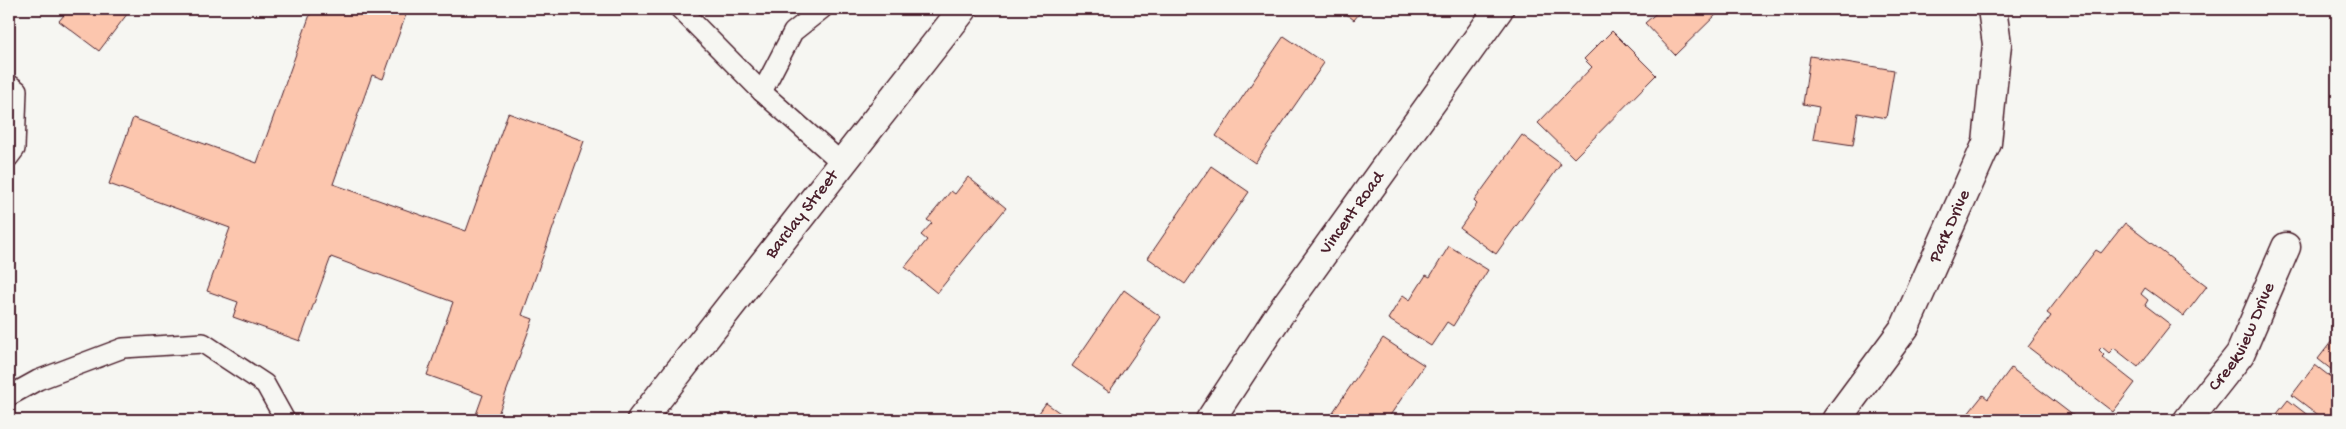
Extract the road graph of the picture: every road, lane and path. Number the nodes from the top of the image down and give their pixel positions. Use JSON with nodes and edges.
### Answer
{"nodes":[{"id":1,"x":680,"y":9,"type":"edge"},
{"id":2,"x":822,"y":9,"type":"edge"},
{"id":3,"x":961,"y":9,"type":"edge"},
{"id":4,"x":1499,"y":9,"type":"edge"},
{"id":5,"x":1992,"y":9,"type":"edge"},
{"id":6,"x":9,"y":84,"type":"edge"},
{"id":7,"x":762,"y":92,"type":"junction"},
{"id":8,"x":9,"y":157,"type":"edge"},
{"id":9,"x":842,"y":163,"type":"junction"},
{"id":10,"x":2286,"y":246,"type":"dead end"},
{"id":11,"x":9,"y":396,"type":"edge"},
{"id":12,"x":285,"y":420,"type":"edge"},
{"id":13,"x":641,"y":420,"type":"edge"},
{"id":14,"x":1210,"y":420,"type":"edge"},
{"id":15,"x":1836,"y":420,"type":"edge"},
{"id":16,"x":2188,"y":420,"type":"edge"}],
"edges":[{"from":1,"to":7,"type":"lane"},
{"from":2,"to":7,"type":"lane"},
{"from":3,"to":9,"type":"street","name":"Barclay Street"},
{"from":4,"to":14,"type":"street","name":"Vincent Road"},
{"from":5,"to":15,"type":"street","name":"Park Drive"},
{"from":6,"to":8,"type":"lane"},
{"from":7,"to":9,"type":"lane"},
{"from":9,"to":13,"type":"street","name":"Barclay Street"},
{"from":10,"to":16,"type":"street","name":"Creekview Drive"},
{"from":11,"to":12,"type":"lane"}]}
